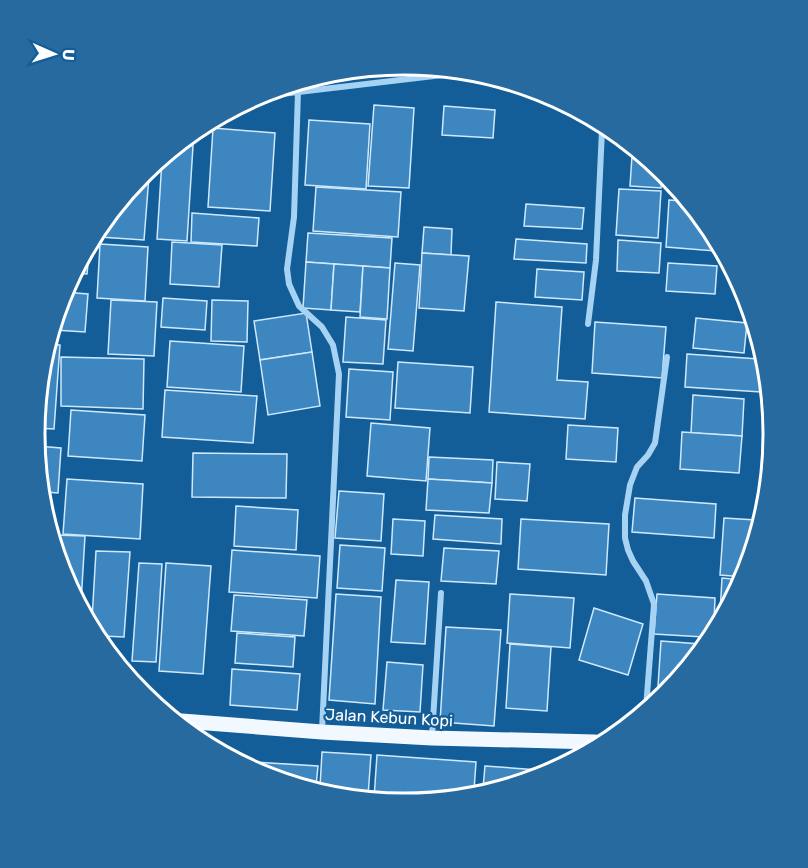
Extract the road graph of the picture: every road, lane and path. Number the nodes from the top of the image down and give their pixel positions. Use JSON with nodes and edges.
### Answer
{"nodes":[{"id":1,"x":431,"y":76,"type":"edge"},
{"id":2,"x":298,"y":92,"type":"junction"},
{"id":3,"x":294,"y":93,"type":"edge"},
{"id":4,"x":602,"y":135,"type":"edge"},
{"id":5,"x":588,"y":324,"type":"dead end"},
{"id":6,"x":668,"y":357,"type":"dead end"},
{"id":7,"x":441,"y":593,"type":"dead end"},
{"id":8,"x":647,"y":699,"type":"edge"},
{"id":9,"x":189,"y":722,"type":"edge"},
{"id":10,"x":322,"y":732,"type":"junction"},
{"id":11,"x":432,"y":738,"type":"junction"},
{"id":12,"x":588,"y":742,"type":"edge"}],
"edges":[{"from":1,"to":2,"type":"street"},
{"from":2,"to":3,"type":"street"},
{"from":2,"to":10,"type":"street"},
{"from":4,"to":5,"type":"street"},
{"from":6,"to":8,"type":"street"},
{"from":7,"to":11,"type":"street"},
{"from":9,"to":10,"type":"main road","name":"Jalan Kebun Kopi"},
{"from":10,"to":11,"type":"main road","name":"Jalan Kebun Kopi"},
{"from":11,"to":12,"type":"main road","name":"Jalan Kebun Kopi"}]}
